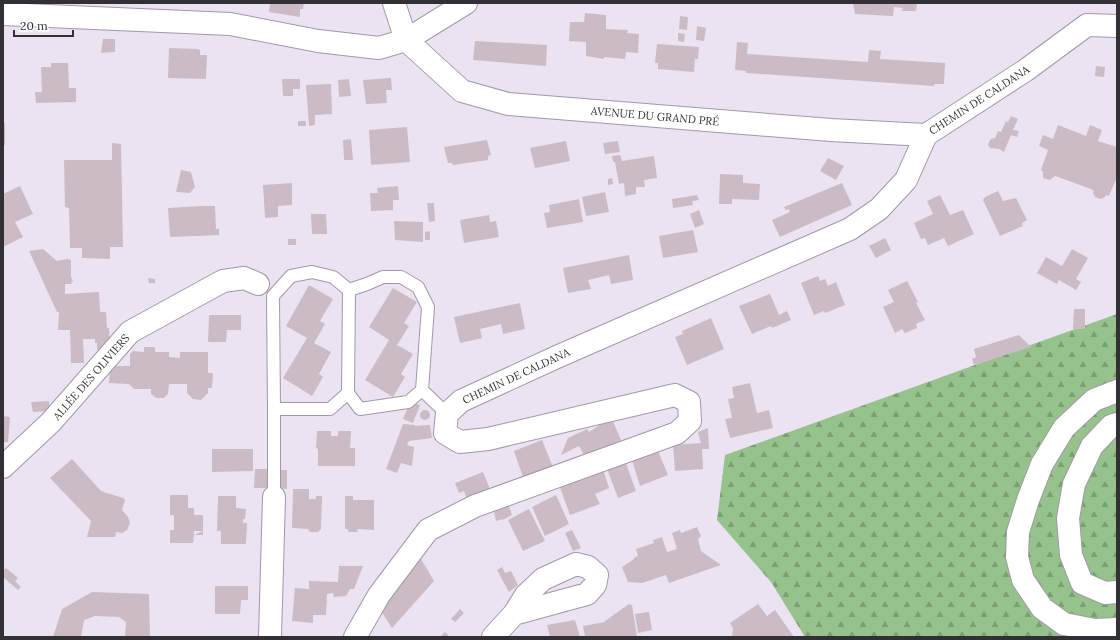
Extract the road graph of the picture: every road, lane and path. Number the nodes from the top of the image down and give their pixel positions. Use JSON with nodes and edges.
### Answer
{"nodes":[{"id":1,"x":394,"y":3,"type":"edge"},
{"id":2,"x":466,"y":3,"type":"edge"},
{"id":3,"x":3,"y":14,"type":"edge"},
{"id":4,"x":1117,"y":26,"type":"edge"},
{"id":5,"x":406,"y":40,"type":"junction"},
{"id":6,"x":926,"y":135,"type":"junction"},
{"id":7,"x":266,"y":290,"type":"junction"},
{"id":8,"x":349,"y":290,"type":"junction"},
{"id":9,"x":422,"y":390,"type":"junction"},
{"id":10,"x":1117,"y":391,"type":"edge"},
{"id":11,"x":348,"y":393,"type":"junction"},
{"id":12,"x":274,"y":409,"type":"junction"},
{"id":13,"x":447,"y":414,"type":"junction"},
{"id":14,"x":1117,"y":424,"type":"edge"},
{"id":15,"x":3,"y":467,"type":"edge"},
{"id":16,"x":274,"y":497,"type":"joint"},
{"id":17,"x":1117,"y":592,"type":"edge"},
{"id":18,"x":514,"y":614,"type":"dead end"},
{"id":19,"x":1117,"y":629,"type":"edge"},
{"id":20,"x":270,"y":637,"type":"edge"},
{"id":21,"x":355,"y":637,"type":"edge"},
{"id":22,"x":493,"y":637,"type":"edge"}],
"edges":[{"from":1,"to":5,"type":"street"},
{"from":2,"to":5,"type":"street"},
{"from":3,"to":5,"type":"street"},
{"from":4,"to":6,"type":"street","name":"CHEMIN DE CALDANA"},
{"from":5,"to":6,"type":"street","name":"AVENUE DU GRAND PRÉ"},
{"from":6,"to":13,"type":"street","name":"CHEMIN DE CALDANA"},
{"from":7,"to":8,"type":"lane"},
{"from":7,"to":12,"type":"lane"},
{"from":7,"to":15,"type":"street","name":"ALLÉE DES OLIVIERS"},
{"from":8,"to":9,"type":"lane"},
{"from":8,"to":11,"type":"lane"},
{"from":9,"to":11,"type":"lane"},
{"from":9,"to":13,"type":"lane"},
{"from":10,"to":19,"type":"street"},
{"from":11,"to":12,"type":"lane"},
{"from":12,"to":16,"type":"lane"},
{"from":13,"to":21,"type":"street"},
{"from":14,"to":17,"type":"street"},
{"from":16,"to":20,"type":"street"},
{"from":18,"to":22,"type":"street"}]}
